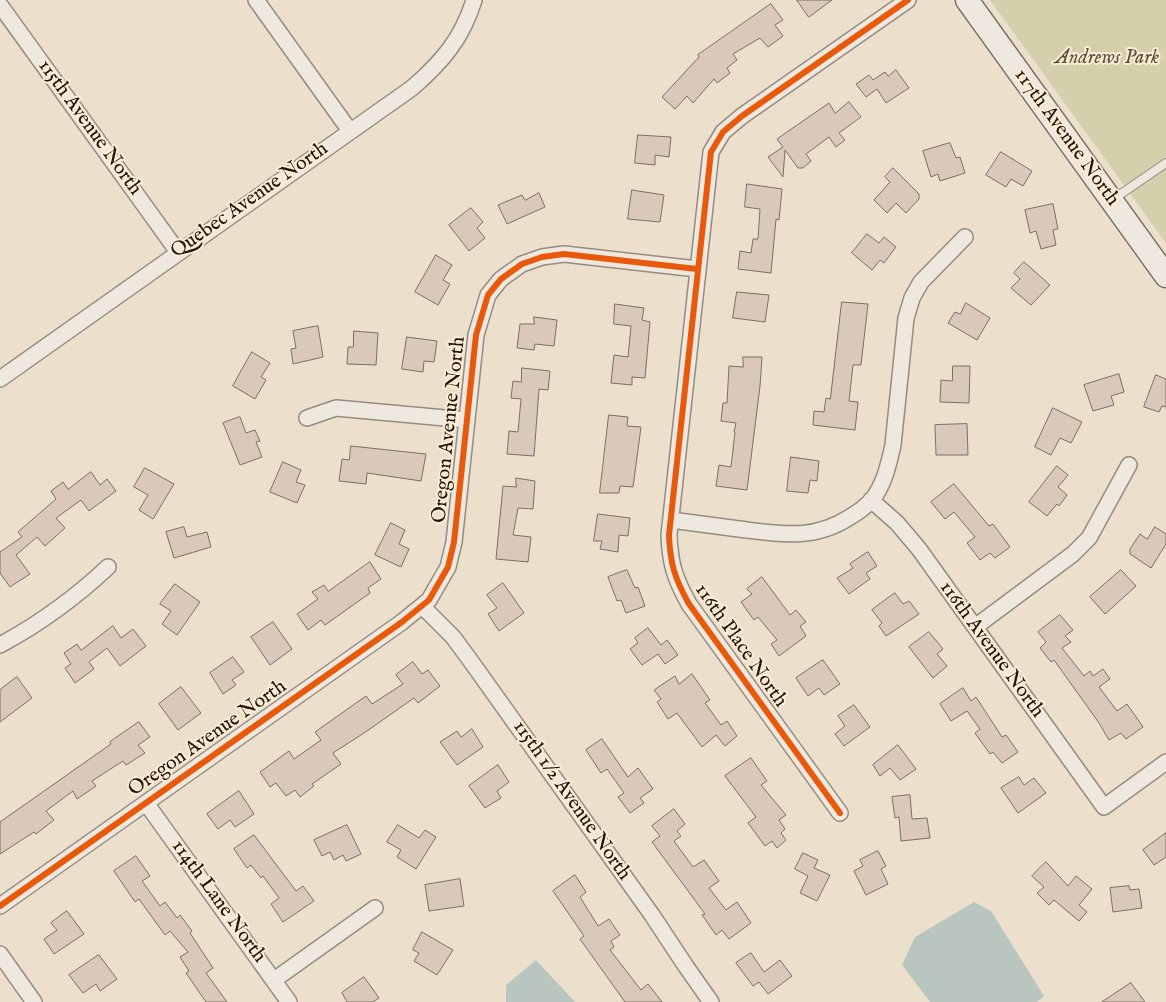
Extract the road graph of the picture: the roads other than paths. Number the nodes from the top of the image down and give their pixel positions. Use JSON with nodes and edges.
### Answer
{"nodes":[{"id":1,"x":256,"y":0,"type":"edge"},
{"id":2,"x":474,"y":0,"type":"edge"},
{"id":3,"x":908,"y":0,"type":"edge"},
{"id":4,"x":967,"y":0,"type":"edge"},
{"id":5,"x":0,"y":5,"type":"edge"},
{"id":6,"x":350,"y":131,"type":"junction"},
{"id":7,"x":1166,"y":162,"type":"edge"},
{"id":8,"x":1112,"y":200,"type":"junction"},
{"id":9,"x":965,"y":237,"type":"dead end"},
{"id":10,"x":178,"y":252,"type":"junction"},
{"id":11,"x":697,"y":269,"type":"junction"},
{"id":12,"x":1166,"y":276,"type":"edge"},
{"id":13,"x":0,"y":379,"type":"edge"},
{"id":14,"x":307,"y":418,"type":"dead end"},
{"id":15,"x":467,"y":420,"type":"junction"},
{"id":16,"x":1129,"y":465,"type":"dead end"},
{"id":17,"x":871,"y":500,"type":"junction"},
{"id":18,"x":671,"y":520,"type":"junction"},
{"id":19,"x":108,"y":567,"type":"dead end"},
{"id":20,"x":423,"y":606,"type":"junction"},
{"id":21,"x":975,"y":627,"type":"junction"},
{"id":22,"x":0,"y":645,"type":"edge"},
{"id":23,"x":1166,"y":762,"type":"edge"},
{"id":24,"x":146,"y":803,"type":"junction"},
{"id":25,"x":840,"y":813,"type":"dead end"},
{"id":26,"x":0,"y":906,"type":"edge"},
{"id":27,"x":375,"y":908,"type":"dead end"},
{"id":28,"x":0,"y":954,"type":"edge"},
{"id":29,"x":274,"y":980,"type":"junction"},
{"id":30,"x":34,"y":1002,"type":"edge"},
{"id":31,"x":289,"y":1002,"type":"edge"},
{"id":32,"x":712,"y":1002,"type":"edge"}],
"edges":[{"from":1,"to":6,"type":"street"},
{"from":2,"to":6,"type":"street","name":"Quebec Avenue North"},
{"from":3,"to":11,"type":"street"},
{"from":4,"to":8,"type":"street","name":"117th Avenue North"},
{"from":5,"to":10,"type":"street","name":"115th Avenue North"},
{"from":6,"to":10,"type":"street","name":"Quebec Avenue North"},
{"from":7,"to":8,"type":"lane"},
{"from":8,"to":12,"type":"street","name":"117th Avenue North"},
{"from":9,"to":17,"type":"street"},
{"from":10,"to":13,"type":"street","name":"Quebec Avenue North"},
{"from":11,"to":15,"type":"street","name":"Oregon Avenue North"},
{"from":11,"to":18,"type":"street","name":"116th Place North"},
{"from":14,"to":15,"type":"street"},
{"from":15,"to":20,"type":"street","name":"Oregon Avenue North"},
{"from":16,"to":21,"type":"street"},
{"from":17,"to":18,"type":"street"},
{"from":17,"to":21,"type":"street","name":"116th Avenue North"},
{"from":18,"to":25,"type":"street","name":"116th Place North"},
{"from":19,"to":22,"type":"street"},
{"from":20,"to":24,"type":"street","name":"Oregon Avenue North"},
{"from":20,"to":32,"type":"street","name":"115th 1/2 Avenue North"},
{"from":21,"to":23,"type":"street","name":"116th Avenue North"},
{"from":24,"to":26,"type":"street","name":"Oregon Avenue North"},
{"from":24,"to":29,"type":"street","name":"114th Lane North"},
{"from":27,"to":29,"type":"street"},
{"from":28,"to":30,"type":"street"},
{"from":29,"to":31,"type":"street","name":"114th Lane North"}]}
